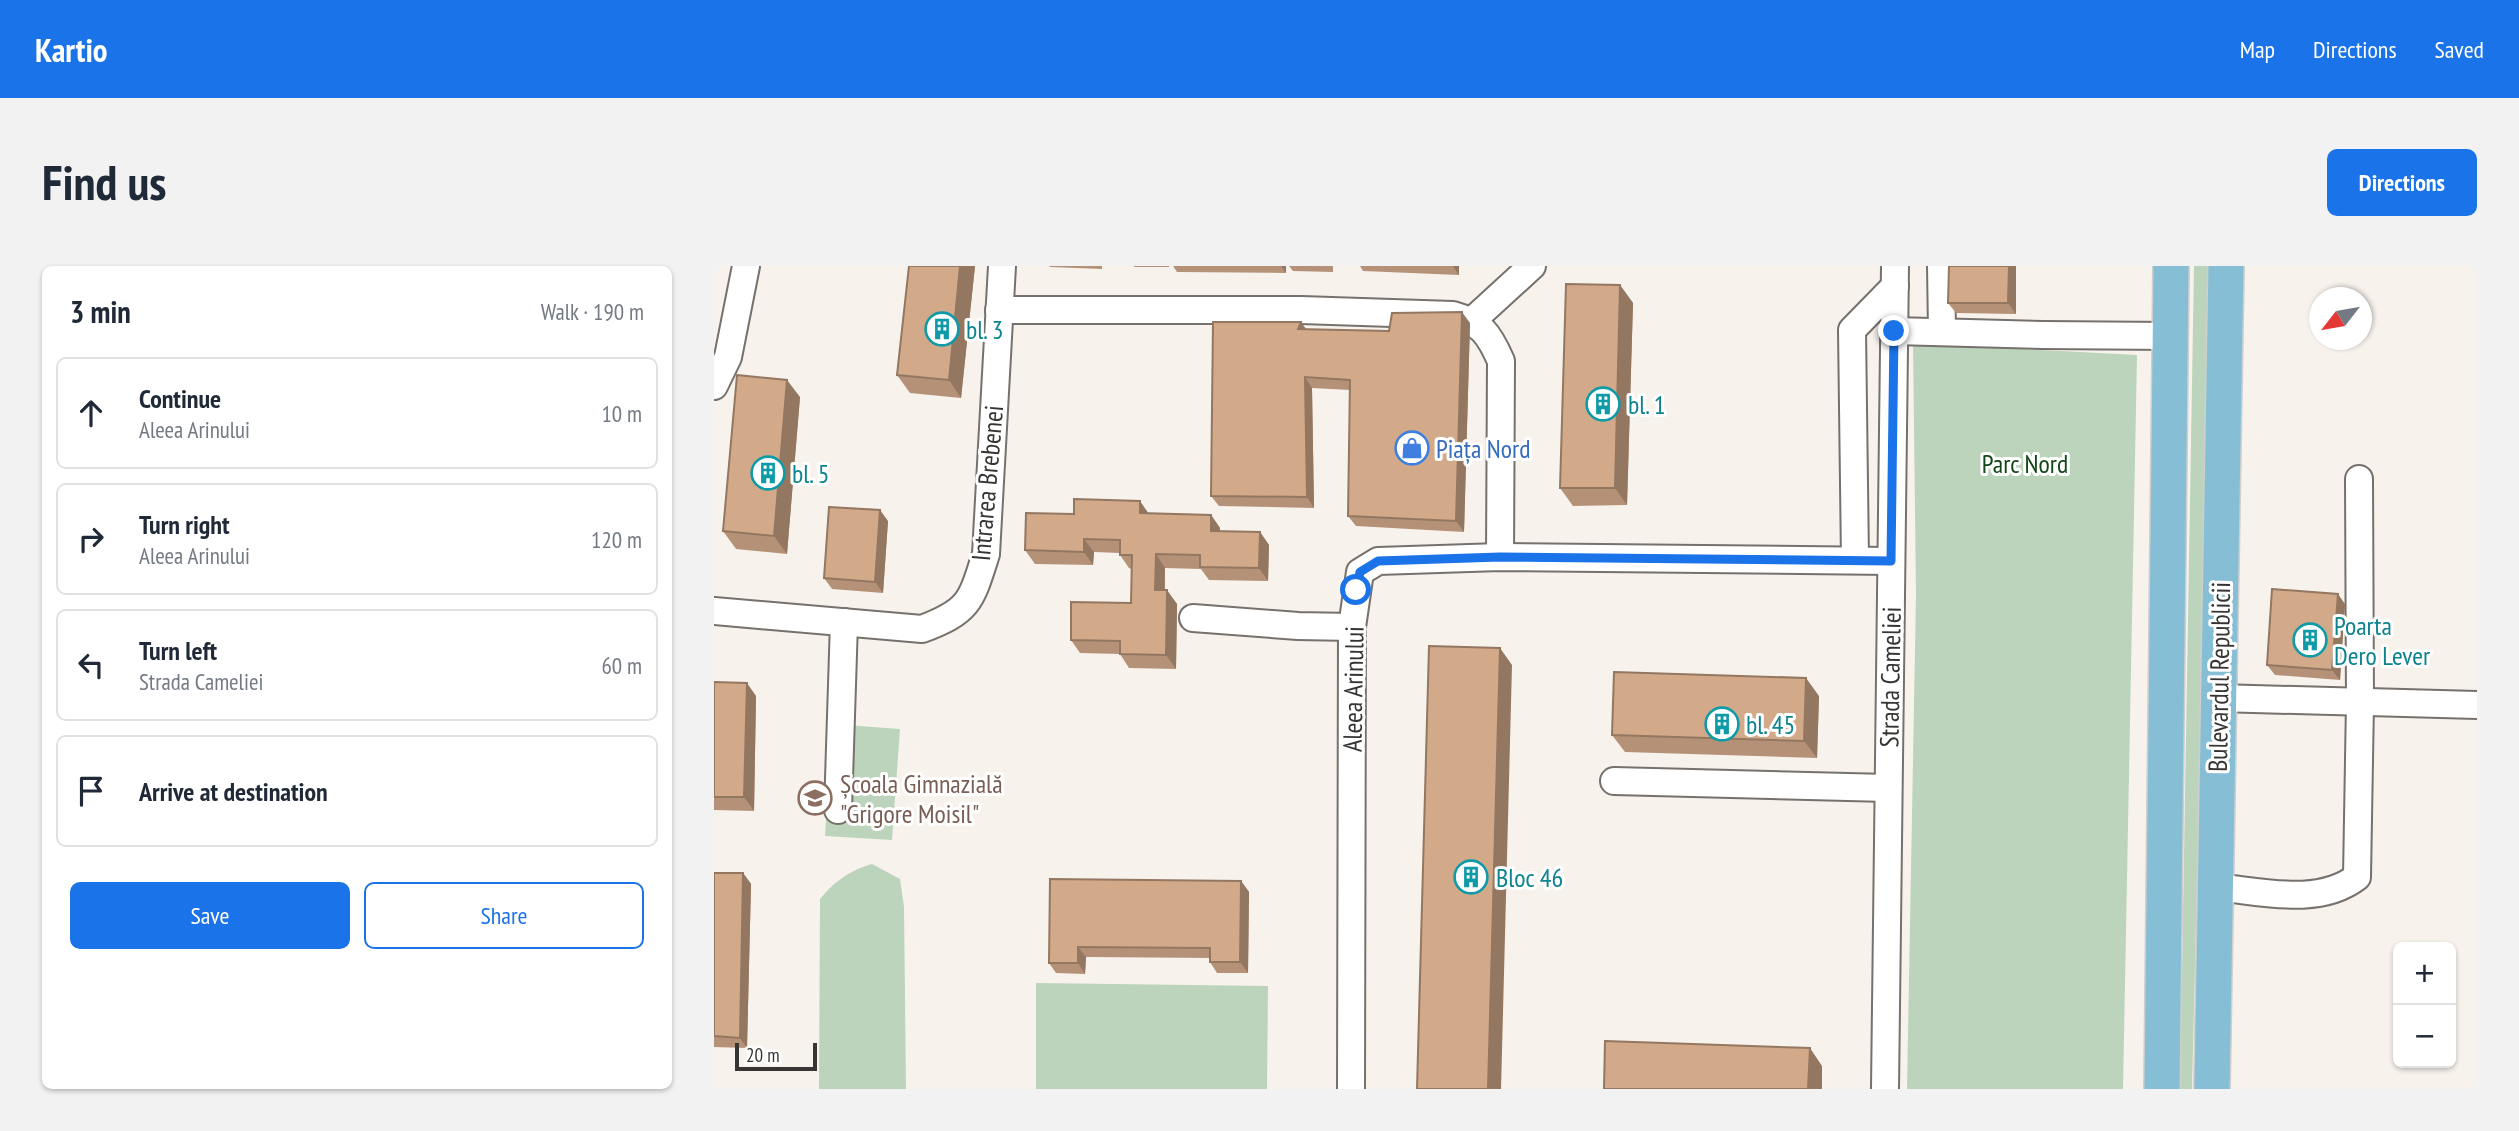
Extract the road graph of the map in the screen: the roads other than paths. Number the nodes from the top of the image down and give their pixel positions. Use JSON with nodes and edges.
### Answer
{"nodes":[{"id":1,"x":746,"y":266,"type":"edge"},
{"id":2,"x":1002,"y":266,"type":"edge"},
{"id":3,"x":1532,"y":266,"type":"edge"},
{"id":4,"x":1941,"y":266,"type":"edge"},
{"id":5,"x":2171,"y":266,"type":"edge"},
{"id":6,"x":2226,"y":266,"type":"edge"},
{"id":7,"x":1895,"y":276,"type":"edge"},
{"id":8,"x":999,"y":310,"type":"junction"},
{"id":9,"x":1473,"y":320,"type":"junction"},
{"id":10,"x":1894,"y":331,"type":"junction"},
{"id":11,"x":1942,"y":331,"type":"junction"},
{"id":12,"x":2171,"y":336,"type":"junction"},
{"id":13,"x":714,"y":386,"type":"edge"},
{"id":14,"x":2359,"y":479,"type":"dead end"},
{"id":15,"x":1500,"y":557,"type":"junction"},
{"id":16,"x":1855,"y":560,"type":"junction"},
{"id":17,"x":1891,"y":561,"type":"junction"},
{"id":18,"x":714,"y":611,"type":"edge"},
{"id":19,"x":1193,"y":618,"type":"dead end"},
{"id":20,"x":844,"y":622,"type":"junction"},
{"id":21,"x":1352,"y":627,"type":"junction"},
{"id":22,"x":2218,"y":698,"type":"junction"},
{"id":23,"x":2360,"y":702,"type":"junction"},
{"id":24,"x":2477,"y":705,"type":"edge"},
{"id":25,"x":1614,"y":782,"type":"dead end"},
{"id":26,"x":1888,"y":788,"type":"junction"},
{"id":27,"x":838,"y":810,"type":"dead end"},
{"id":28,"x":2215,"y":887,"type":"junction"},
{"id":29,"x":1350,"y":1089,"type":"edge"},
{"id":30,"x":1885,"y":1089,"type":"edge"},
{"id":31,"x":2162,"y":1089,"type":"edge"},
{"id":32,"x":2212,"y":1089,"type":"edge"}],
"edges":[{"from":1,"to":13,"type":"street"},
{"from":2,"to":8,"type":"street","name":"Intrarea Brebenei"},
{"from":3,"to":9,"type":"street"},
{"from":4,"to":11,"type":"street"},
{"from":5,"to":12,"type":"main road","name":"Bulevardul Republicii"},
{"from":6,"to":22,"type":"main road","name":"Bulevardul Republicii"},
{"from":7,"to":10,"type":"street","name":"Strada Cameliei"},
{"from":7,"to":16,"type":"street"},
{"from":8,"to":9,"type":"street"},
{"from":8,"to":20,"type":"street","name":"Intrarea Brebenei"},
{"from":9,"to":15,"type":"street"},
{"from":10,"to":11,"type":"street"},
{"from":10,"to":17,"type":"street","name":"Strada Cameliei"},
{"from":11,"to":12,"type":"street"},
{"from":12,"to":31,"type":"main road","name":"Bulevardul Republicii"},
{"from":14,"to":23,"type":"street"},
{"from":15,"to":16,"type":"street","name":"Aleea Arinului"},
{"from":15,"to":21,"type":"street","name":"Aleea Arinului"},
{"from":16,"to":17,"type":"street","name":"Aleea Arinului"},
{"from":17,"to":26,"type":"street","name":"Strada Cameliei"},
{"from":18,"to":20,"type":"street","name":"Intrarea Brebenei"},
{"from":19,"to":21,"type":"street"},
{"from":20,"to":27,"type":"street"},
{"from":21,"to":29,"type":"street","name":"Aleea Arinului"},
{"from":22,"to":23,"type":"street"},
{"from":22,"to":28,"type":"main road","name":"Bulevardul Republicii"},
{"from":23,"to":24,"type":"street"},
{"from":23,"to":28,"type":"street"},
{"from":25,"to":26,"type":"street"},
{"from":26,"to":30,"type":"street","name":"Strada Cameliei"},
{"from":28,"to":32,"type":"main road","name":"Bulevardul Republicii"}]}
